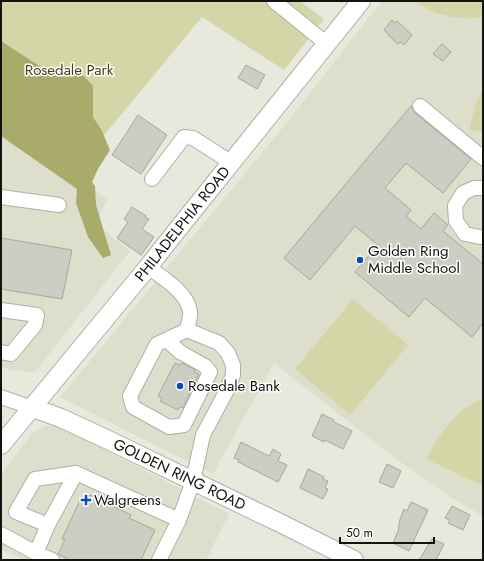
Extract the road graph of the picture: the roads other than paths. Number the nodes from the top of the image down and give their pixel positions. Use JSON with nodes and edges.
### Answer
{"nodes":[{"id":1,"x":274,"y":1,"type":"edge"},
{"id":2,"x":361,"y":1,"type":"edge"},
{"id":3,"x":327,"y":44,"type":"junction"},
{"id":4,"x":420,"y":106,"type":"dead end"},
{"id":5,"x":483,"y":158,"type":"edge"},
{"id":6,"x":232,"y":163,"type":"junction"},
{"id":7,"x":152,"y":179,"type":"dead end"},
{"id":8,"x":483,"y":188,"type":"edge"},
{"id":9,"x":1,"y":197,"type":"edge"},
{"id":10,"x":59,"y":205,"type":"dead end"},
{"id":11,"x":483,"y":237,"type":"edge"},
{"id":12,"x":148,"y":267,"type":"junction"},
{"id":13,"x":1,"y":310,"type":"edge"},
{"id":14,"x":187,"y":330,"type":"junction"},
{"id":15,"x":167,"y":340,"type":"junction"},
{"id":16,"x":1,"y":352,"type":"edge"},
{"id":17,"x":1,"y":398,"type":"edge"},
{"id":18,"x":33,"y":408,"type":"junction"},
{"id":19,"x":1,"y":446,"type":"edge"},
{"id":20,"x":76,"y":473,"type":"junction"},
{"id":21,"x":193,"y":481,"type":"junction"},
{"id":22,"x":180,"y":520,"type":"junction"},
{"id":23,"x":48,"y":525,"type":"junction"},
{"id":24,"x":1,"y":534,"type":"edge"},
{"id":25,"x":36,"y":553,"type":"junction"},
{"id":26,"x":350,"y":559,"type":"edge"},
{"id":27,"x":52,"y":560,"type":"edge"},
{"id":28,"x":159,"y":560,"type":"edge"}],
"edges":[{"from":1,"to":3,"type":"street"},
{"from":2,"to":3,"type":"main road","name":"PHILADELPHIA ROAD"},
{"from":3,"to":6,"type":"main road","name":"PHILADELPHIA ROAD"},
{"from":4,"to":5,"type":"street"},
{"from":6,"to":7,"type":"street"},
{"from":6,"to":12,"type":"main road","name":"PHILADELPHIA ROAD"},
{"from":8,"to":11,"type":"street"},
{"from":9,"to":10,"type":"street"},
{"from":12,"to":14,"type":"street"},
{"from":12,"to":18,"type":"main road","name":"PHILADELPHIA ROAD"},
{"from":13,"to":16,"type":"street"},
{"from":14,"to":15,"type":"street"},
{"from":14,"to":21,"type":"street"},
{"from":15,"to":15,"type":"street"},
{"from":17,"to":18,"type":"street","name":"GOLDEN RING ROAD"},
{"from":18,"to":19,"type":"main road","name":"PHILADELPHIA ROAD"},
{"from":18,"to":21,"type":"main road","name":"GOLDEN RING ROAD"},
{"from":20,"to":22,"type":"street"},
{"from":20,"to":23,"type":"street"},
{"from":20,"to":23,"type":"street"},
{"from":21,"to":22,"type":"street"},
{"from":21,"to":26,"type":"main road","name":"GOLDEN RING ROAD"},
{"from":22,"to":28,"type":"street"},
{"from":23,"to":25,"type":"street"},
{"from":24,"to":25,"type":"street"},
{"from":25,"to":27,"type":"street"}]}
